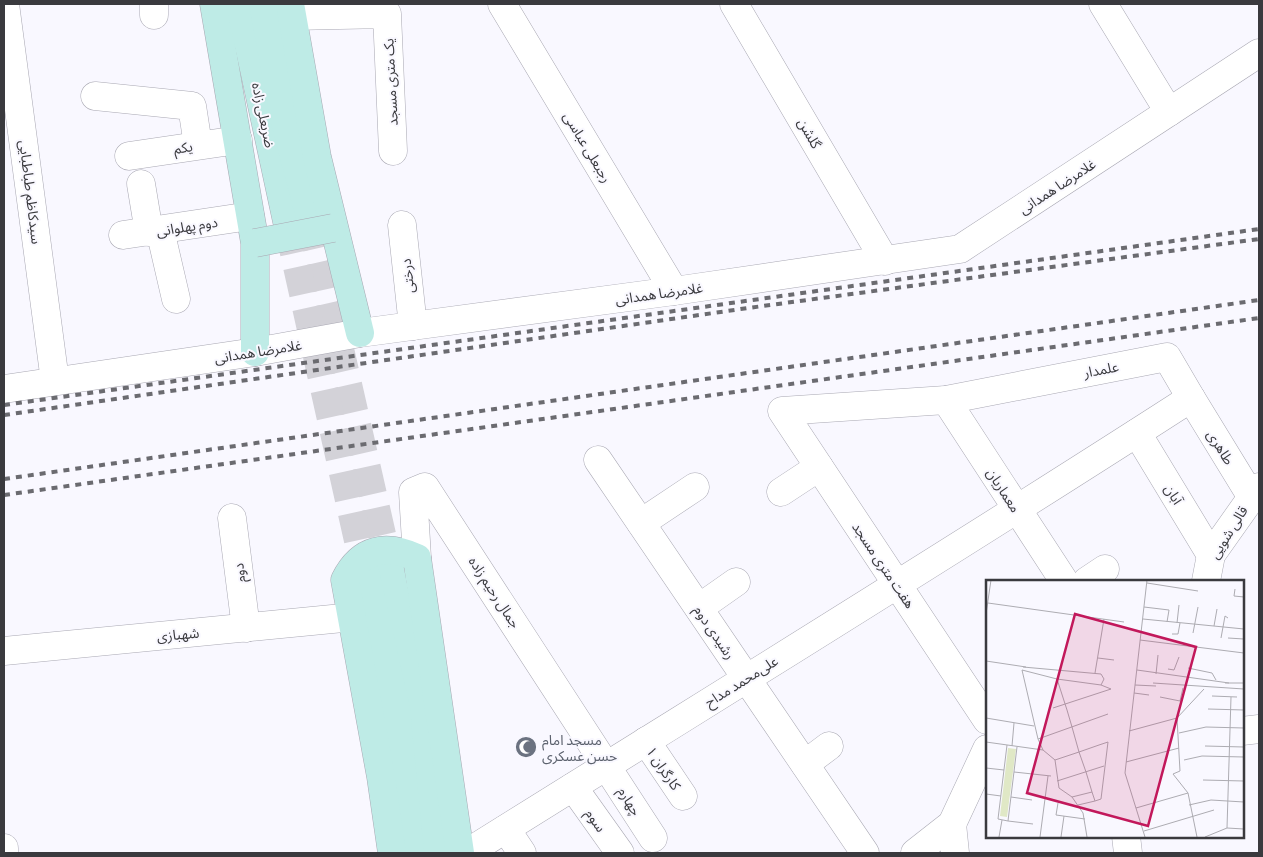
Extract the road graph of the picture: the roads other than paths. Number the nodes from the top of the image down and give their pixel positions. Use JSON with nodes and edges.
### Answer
{"nodes":[{"id":1,"x":5,"y":4,"type":"edge"},
{"id":2,"x":214,"y":4,"type":"edge"},
{"id":3,"x":240,"y":4,"type":"edge"},
{"id":4,"x":263,"y":4,"type":"edge"},
{"id":5,"x":502,"y":4,"type":"edge"},
{"id":6,"x":734,"y":4,"type":"edge"},
{"id":7,"x":1103,"y":4,"type":"edge"},
{"id":8,"x":291,"y":10,"type":"edge"},
{"id":9,"x":1259,"y":53,"type":"edge"},
{"id":10,"x":95,"y":96,"type":"dead end"},
{"id":11,"x":1169,"y":112,"type":"junction"},
{"id":12,"x":238,"y":140,"type":"junction"},
{"id":13,"x":198,"y":145,"type":"junction"},
{"id":14,"x":393,"y":151,"type":"dead end"},
{"id":15,"x":129,"y":156,"type":"dead end"},
{"id":16,"x":141,"y":184,"type":"dead end"},
{"id":17,"x":250,"y":216,"type":"junction"},
{"id":18,"x":311,"y":225,"type":"junction"},
{"id":19,"x":402,"y":225,"type":"dead end"},
{"id":20,"x":144,"y":232,"type":"junction"},
{"id":21,"x":255,"y":243,"type":"junction"},
{"id":22,"x":885,"y":261,"type":"junction"},
{"id":23,"x":674,"y":291,"type":"junction"},
{"id":24,"x":176,"y":298,"type":"dead end"},
{"id":25,"x":413,"y":326,"type":"junction"},
{"id":26,"x":360,"y":333,"type":"junction"},
{"id":27,"x":255,"y":352,"type":"junction"},
{"id":28,"x":55,"y":381,"type":"junction"},
{"id":29,"x":4,"y":388,"type":"edge"},
{"id":30,"x":1191,"y":398,"type":"junction"},
{"id":31,"x":946,"y":400,"type":"junction"},
{"id":32,"x":782,"y":411,"type":"joint"},
{"id":33,"x":1137,"y":433,"type":"junction"},
{"id":34,"x":598,"y":460,"type":"dead end"},
{"id":35,"x":819,"y":467,"type":"junction"},
{"id":36,"x":695,"y":487,"type":"dead end"},
{"id":37,"x":781,"y":492,"type":"dead end"},
{"id":38,"x":1255,"y":492,"type":"edge"},
{"id":39,"x":1016,"y":509,"type":"junction"},
{"id":40,"x":232,"y":518,"type":"dead end"},
{"id":41,"x":641,"y":523,"type":"junction"},
{"id":42,"x":417,"y":558,"type":"junction"},
{"id":43,"x":1209,"y":568,"type":"edge"},
{"id":44,"x":1063,"y":580,"type":"edge"},
{"id":45,"x":736,"y":582,"type":"dead end"},
{"id":46,"x":896,"y":584,"type":"junction"},
{"id":47,"x":699,"y":608,"type":"junction"},
{"id":48,"x":353,"y":618,"type":"junction"},
{"id":49,"x":246,"y":628,"type":"junction"},
{"id":50,"x":4,"y":651,"type":"edge"},
{"id":51,"x":746,"y":678,"type":"junction"},
{"id":52,"x":986,"y":719,"type":"edge"},
{"id":53,"x":1259,"y":729,"type":"edge"},
{"id":54,"x":1243,"y":731,"type":"edge"},
{"id":55,"x":646,"y":741,"type":"junction"},
{"id":56,"x":829,"y":746,"type":"dead end"},
{"id":57,"x":986,"y":751,"type":"edge"},
{"id":58,"x":805,"y":764,"type":"junction"},
{"id":59,"x":607,"y":765,"type":"junction"},
{"id":60,"x":573,"y":787,"type":"junction"},
{"id":61,"x":682,"y":796,"type":"dead end"},
{"id":62,"x":952,"y":824,"type":"junction"},
{"id":63,"x":506,"y":829,"type":"junction"},
{"id":64,"x":1126,"y":837,"type":"edge"},
{"id":65,"x":654,"y":838,"type":"dead end"},
{"id":66,"x":4,"y":848,"type":"edge"},
{"id":67,"x":4,"y":853,"type":"edge"},
{"id":68,"x":392,"y":853,"type":"edge"},
{"id":69,"x":410,"y":853,"type":"edge"},
{"id":70,"x":435,"y":853,"type":"edge"},
{"id":71,"x":460,"y":853,"type":"edge"},
{"id":72,"x":467,"y":853,"type":"edge"},
{"id":73,"x":522,"y":853,"type":"edge"},
{"id":74,"x":620,"y":853,"type":"edge"},
{"id":75,"x":865,"y":853,"type":"edge"},
{"id":76,"x":915,"y":853,"type":"edge"},
{"id":77,"x":955,"y":853,"type":"edge"},
{"id":78,"x":1128,"y":853,"type":"edge"}],
"edges":[{"from":1,"to":28,"type":"street","name":"سیدکاظم طباطبایی"},
{"from":2,"to":12,"type":"main road"},
{"from":3,"to":18,"type":"main road","name":"ضربعلی زاده"},
{"from":4,"to":18,"type":"main road","name":"ضربعلی زاده"},
{"from":5,"to":23,"type":"street","name":"رجبعلی عباسی"},
{"from":6,"to":22,"type":"street","name":"گلشن"},
{"from":7,"to":11,"type":"street"},
{"from":8,"to":14,"type":"street","name":"یک متری مسجد"},
{"from":8,"to":18,"type":"main road"},
{"from":9,"to":11,"type":"street","name":"غلامرضا همدانی"},
{"from":10,"to":13,"type":"street"},
{"from":11,"to":22,"type":"street","name":"غلامرضا همدانی"},
{"from":12,"to":13,"type":"street","name":"یکم"},
{"from":12,"to":17,"type":"main road"},
{"from":13,"to":15,"type":"street","name":"یکم"},
{"from":16,"to":20,"type":"street"},
{"from":17,"to":20,"type":"street","name":"دوم پهلوانی"},
{"from":17,"to":21,"type":"main road"},
{"from":18,"to":21,"type":"main road","bridge":true},
{"from":18,"to":26,"type":"main road"},
{"from":19,"to":25,"type":"street","name":"درختی"},
{"from":20,"to":24,"type":"street"},
{"from":21,"to":27,"type":"main road"},
{"from":22,"to":23,"type":"street","name":"غلامرضا همدانی"},
{"from":23,"to":25,"type":"street","name":"غلامرضا همدانی"},
{"from":25,"to":26,"type":"street","name":"غلامرضا همدانی"},
{"from":26,"to":27,"type":"street","name":"غلامرضا همدانی"},
{"from":27,"to":28,"type":"street","name":"غلامرضا همدانی"},
{"from":28,"to":29,"type":"street","name":"غلامرضا همدانی"},
{"from":30,"to":31,"type":"street","name":"علمدار"},
{"from":30,"to":33,"type":"street"},
{"from":30,"to":38,"type":"street","name":"طاهری"},
{"from":31,"to":32,"type":"street","name":"علمدار"},
{"from":31,"to":39,"type":"street","name":"معماریان"},
{"from":32,"to":35,"type":"street","name":"هفت متری مسجد"},
{"from":33,"to":39,"type":"street"},
{"from":33,"to":43,"type":"street","name":"آبان"},
{"from":34,"to":41,"type":"street","name":"رشیدی دوم"},
{"from":35,"to":37,"type":"street"},
{"from":35,"to":46,"type":"street","name":"هفت متری مسجد"},
{"from":36,"to":41,"type":"street"},
{"from":38,"to":43,"type":"street","name":"قالی شویی"},
{"from":39,"to":44,"type":"street","name":"معماریان"},
{"from":39,"to":46,"type":"street","name":"علی‌محمد مداح"},
{"from":40,"to":49,"type":"street","name":"دوم"},
{"from":41,"to":47,"type":"street","name":"رشیدی دوم"},
{"from":42,"to":48,"type":"main road"},
{"from":42,"to":59,"type":"street","name":"جمال رحیم زاده"},
{"from":42,"to":71,"type":"main road"},
{"from":45,"to":47,"type":"street"},
{"from":46,"to":51,"type":"street","name":"علی‌محمد مداح"},
{"from":46,"to":52,"type":"street","name":"هفت متری مسجد"},
{"from":47,"to":51,"type":"street","name":"رشیدی دوم"},
{"from":48,"to":49,"type":"street","name":"شهبازی"},
{"from":48,"to":68,"type":"main road"},
{"from":49,"to":50,"type":"street","name":"شهبازی"},
{"from":51,"to":55,"type":"street","name":"علی‌محمد مداح"},
{"from":51,"to":58,"type":"street","name":"رشیدی دوم"},
{"from":53,"to":54,"type":"street"},
{"from":55,"to":59,"type":"street","name":"علی‌محمد مداح"},
{"from":55,"to":61,"type":"street","name":"کارگران ۱"},
{"from":56,"to":58,"type":"street"},
{"from":57,"to":62,"type":"street"},
{"from":58,"to":75,"type":"street","name":"رشیدی دوم"},
{"from":59,"to":60,"type":"street","name":"علی‌محمد مداح"},
{"from":59,"to":65,"type":"street","name":"چهارم"},
{"from":60,"to":63,"type":"street","name":"علی‌محمد مداح"},
{"from":60,"to":74,"type":"street","name":"سوم"},
{"from":62,"to":76,"type":"street"},
{"from":62,"to":77,"type":"street"},
{"from":63,"to":72,"type":"street","name":"علی‌محمد مداح"},
{"from":63,"to":73,"type":"street"},
{"from":64,"to":78,"type":"street"},
{"from":66,"to":67,"type":"street"},
{"from":69,"to":70,"type":"main road"}]}
